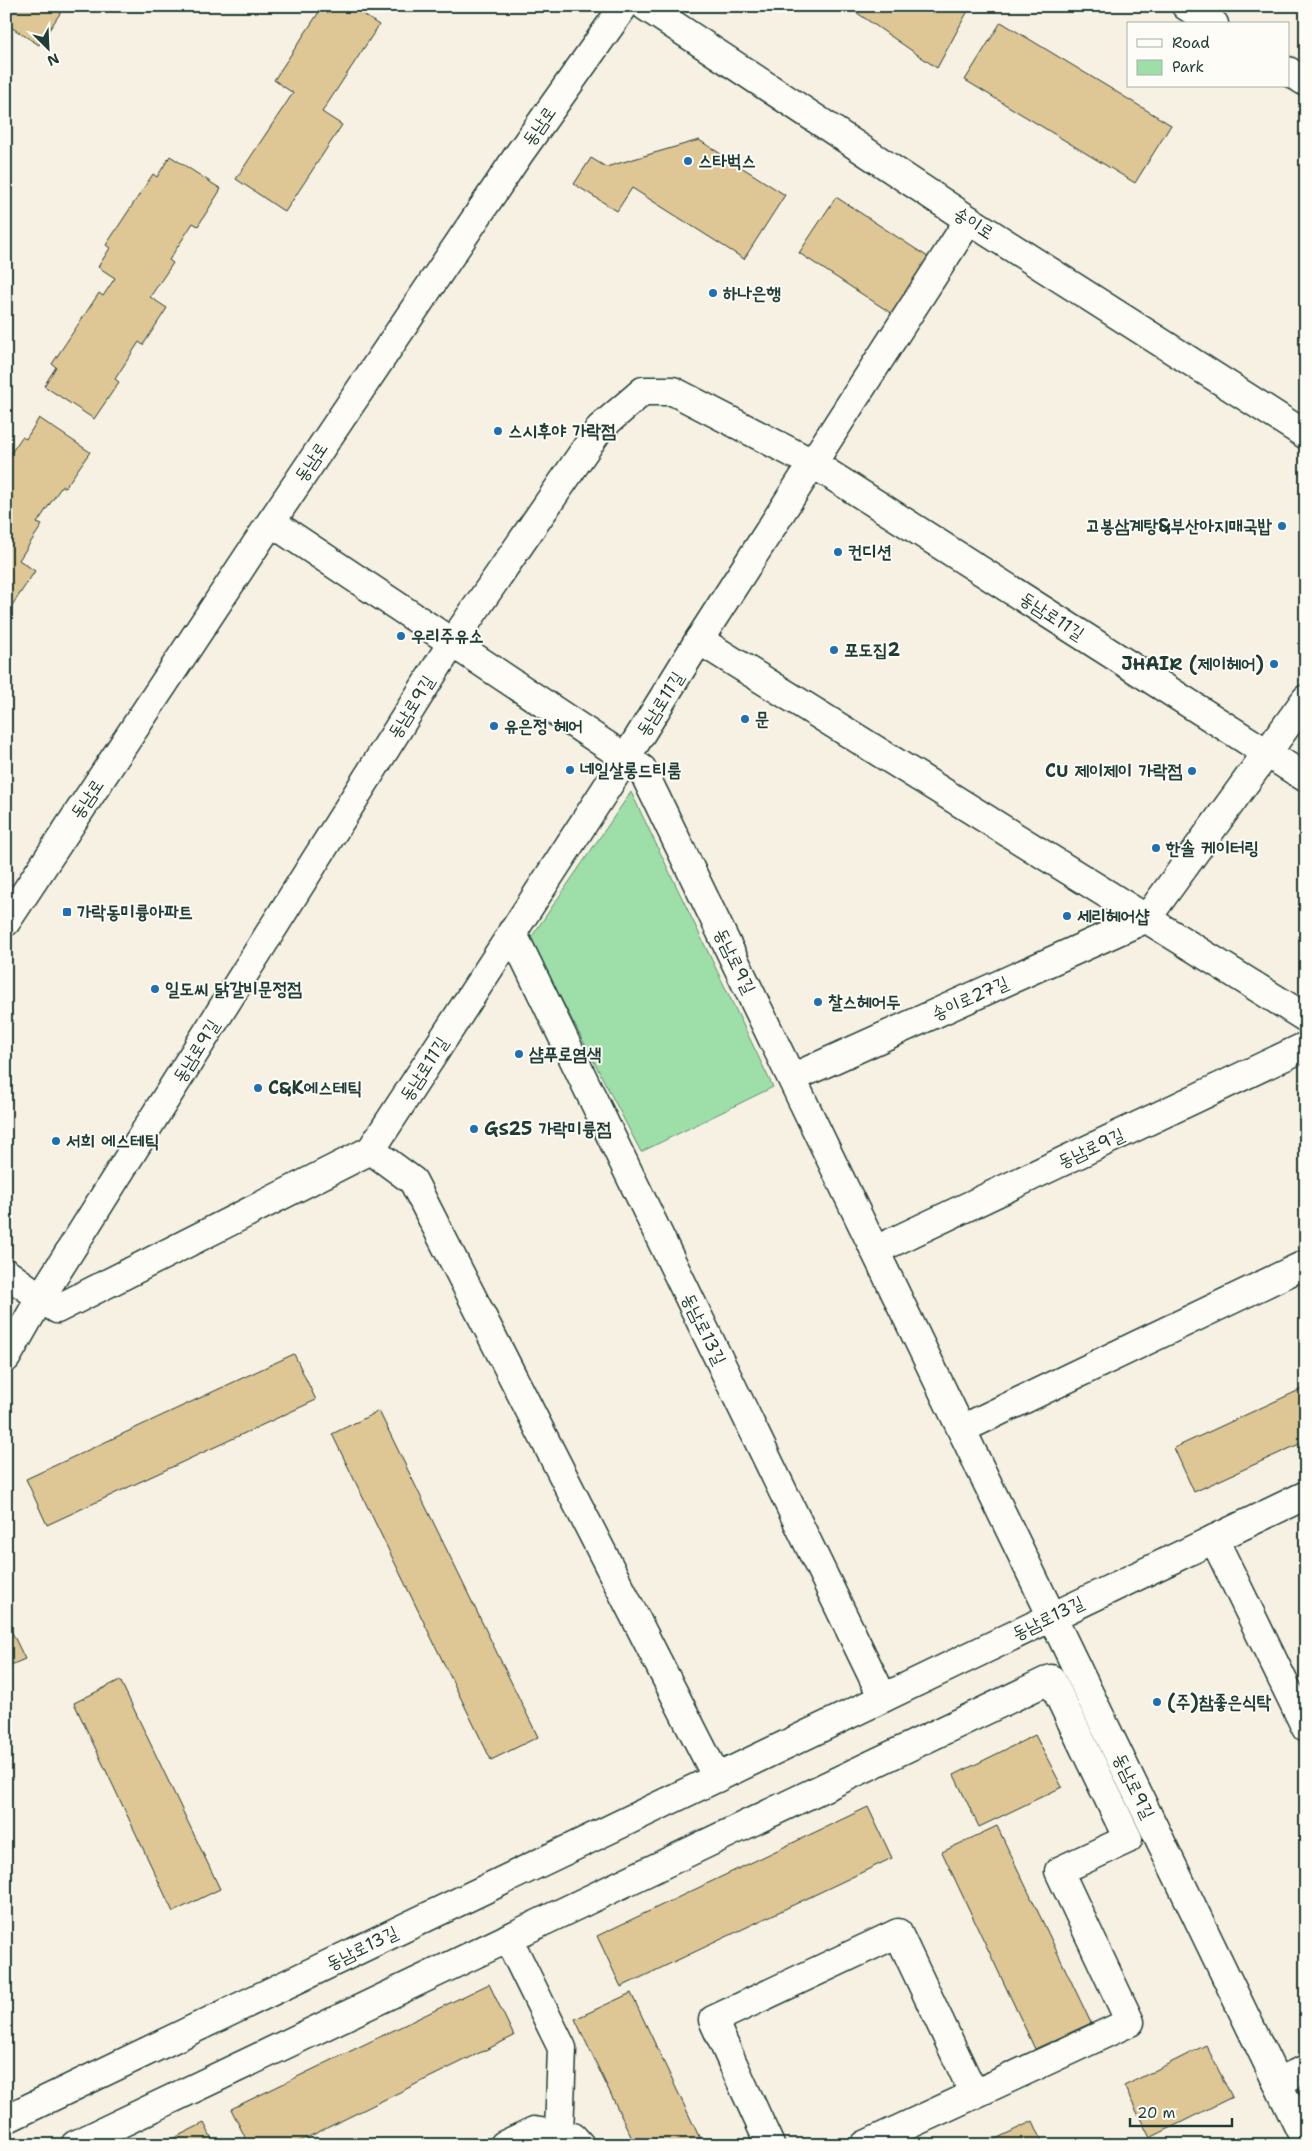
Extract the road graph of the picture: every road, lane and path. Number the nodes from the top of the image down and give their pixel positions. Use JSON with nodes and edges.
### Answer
{"nodes":[{"id":1,"x":624,"y":6,"type":"edge"},
{"id":2,"x":645,"y":6,"type":"edge"},
{"id":3,"x":1186,"y":6,"type":"edge"},
{"id":4,"x":1211,"y":22,"type":"edge"},
{"id":5,"x":1290,"y":72,"type":"edge"},
{"id":6,"x":1306,"y":82,"type":"edge"},
{"id":7,"x":970,"y":220,"type":"junction"},
{"id":8,"x":1306,"y":435,"type":"edge"},
{"id":9,"x":812,"y":463,"type":"junction"},
{"id":10,"x":271,"y":522,"type":"junction"},
{"id":11,"x":699,"y":640,"type":"junction"},
{"id":12,"x":452,"y":642,"type":"junction"},
{"id":13,"x":1306,"y":699,"type":"edge"},
{"id":14,"x":1266,"y":753,"type":"junction"},
{"id":15,"x":626,"y":758,"type":"junction"},
{"id":16,"x":1306,"y":778,"type":"edge"},
{"id":17,"x":1147,"y":918,"type":"junction"},
{"id":18,"x":6,"y":922,"type":"edge"},
{"id":19,"x":512,"y":932,"type":"junction"},
{"id":20,"x":1306,"y":1018,"type":"edge"},
{"id":21,"x":1306,"y":1046,"type":"edge"},
{"id":22,"x":792,"y":1078,"type":"junction"},
{"id":23,"x":372,"y":1150,"type":"junction"},
{"id":24,"x":876,"y":1250,"type":"junction"},
{"id":25,"x":1306,"y":1264,"type":"edge"},
{"id":26,"x":6,"y":1273,"type":"edge"},
{"id":27,"x":41,"y":1298,"type":"junction"},
{"id":28,"x":6,"y":1358,"type":"edge"},
{"id":29,"x":962,"y":1429,"type":"junction"},
{"id":30,"x":1306,"y":1495,"type":"edge"},
{"id":31,"x":1214,"y":1539,"type":"junction"},
{"id":32,"x":1053,"y":1616,"type":"junction"},
{"id":33,"x":883,"y":1698,"type":"junction"},
{"id":34,"x":1306,"y":1728,"type":"edge"},
{"id":35,"x":717,"y":1778,"type":"junction"},
{"id":36,"x":508,"y":1938,"type":"junction"},
{"id":37,"x":1306,"y":2069,"type":"edge"},
{"id":38,"x":1277,"y":2082,"type":"junction"},
{"id":39,"x":974,"y":2094,"type":"junction"},
{"id":40,"x":6,"y":2119,"type":"edge"},
{"id":41,"x":570,"y":2139,"type":"edge"},
{"id":42,"x":1306,"y":2142,"type":"edge"},
{"id":43,"x":75,"y":2145,"type":"edge"},
{"id":44,"x":504,"y":2145,"type":"edge"},
{"id":45,"x":770,"y":2145,"type":"edge"},
{"id":46,"x":865,"y":2145,"type":"edge"}],
"edges":[{"from":1,"to":10,"type":"street","name":"동남로"},
{"from":2,"to":7,"type":"street","name":"송이로"},
{"from":3,"to":4,"type":"street"},
{"from":5,"to":6,"type":"street"},
{"from":7,"to":8,"type":"street","name":"송이로"},
{"from":7,"to":9,"type":"street","name":"동남로11길"},
{"from":9,"to":11,"type":"street","name":"동남로11길"},
{"from":9,"to":12,"type":"street","name":"동남로11길"},
{"from":9,"to":14,"type":"street","name":"동남로11길"},
{"from":10,"to":12,"type":"street","name":"동남로9길"},
{"from":10,"to":18,"type":"street","name":"동남로"},
{"from":11,"to":15,"type":"street","name":"동남로11길"},
{"from":11,"to":17,"type":"street"},
{"from":12,"to":15,"type":"street","name":"동남로9길"},
{"from":12,"to":27,"type":"street","name":"동남로9길"},
{"from":13,"to":14,"type":"street","name":"송이로27길"},
{"from":14,"to":16,"type":"street"},
{"from":14,"to":17,"type":"street","name":"송이로27길"},
{"from":15,"to":19,"type":"street","name":"동남로11길"},
{"from":15,"to":22,"type":"street","name":"동남로9길"},
{"from":17,"to":20,"type":"street"},
{"from":17,"to":22,"type":"street","name":"송이로27길"},
{"from":19,"to":23,"type":"street","name":"동남로11길"},
{"from":19,"to":33,"type":"street","name":"동남로13길"},
{"from":21,"to":24,"type":"street","name":"동남로9길"},
{"from":22,"to":24,"type":"street","name":"동남로9길"},
{"from":23,"to":27,"type":"street"},
{"from":23,"to":35,"type":"street"},
{"from":24,"to":29,"type":"street","name":"동남로9길"},
{"from":25,"to":29,"type":"street"},
{"from":26,"to":27,"type":"street"},
{"from":27,"to":28,"type":"street","name":"동남로9길"},
{"from":29,"to":32,"type":"street","name":"동남로9길"},
{"from":30,"to":31,"type":"street","name":"동남로13길"},
{"from":31,"to":32,"type":"street","name":"동남로13길"},
{"from":31,"to":34,"type":"street"},
{"from":32,"to":33,"type":"street","name":"동남로13길"},
{"from":32,"to":38,"type":"street","name":"동남로9길"},
{"from":33,"to":35,"type":"street","name":"동남로13길"},
{"from":35,"to":40,"type":"street","name":"동남로13길"},
{"from":36,"to":39,"type":"street"},
{"from":36,"to":41,"type":"street"},
{"from":36,"to":43,"type":"street"},
{"from":37,"to":38,"type":"street"},
{"from":38,"to":42,"type":"street","name":"동남로9길"},
{"from":39,"to":45,"type":"street"},
{"from":39,"to":46,"type":"street"},
{"from":41,"to":44,"type":"street"}]}
